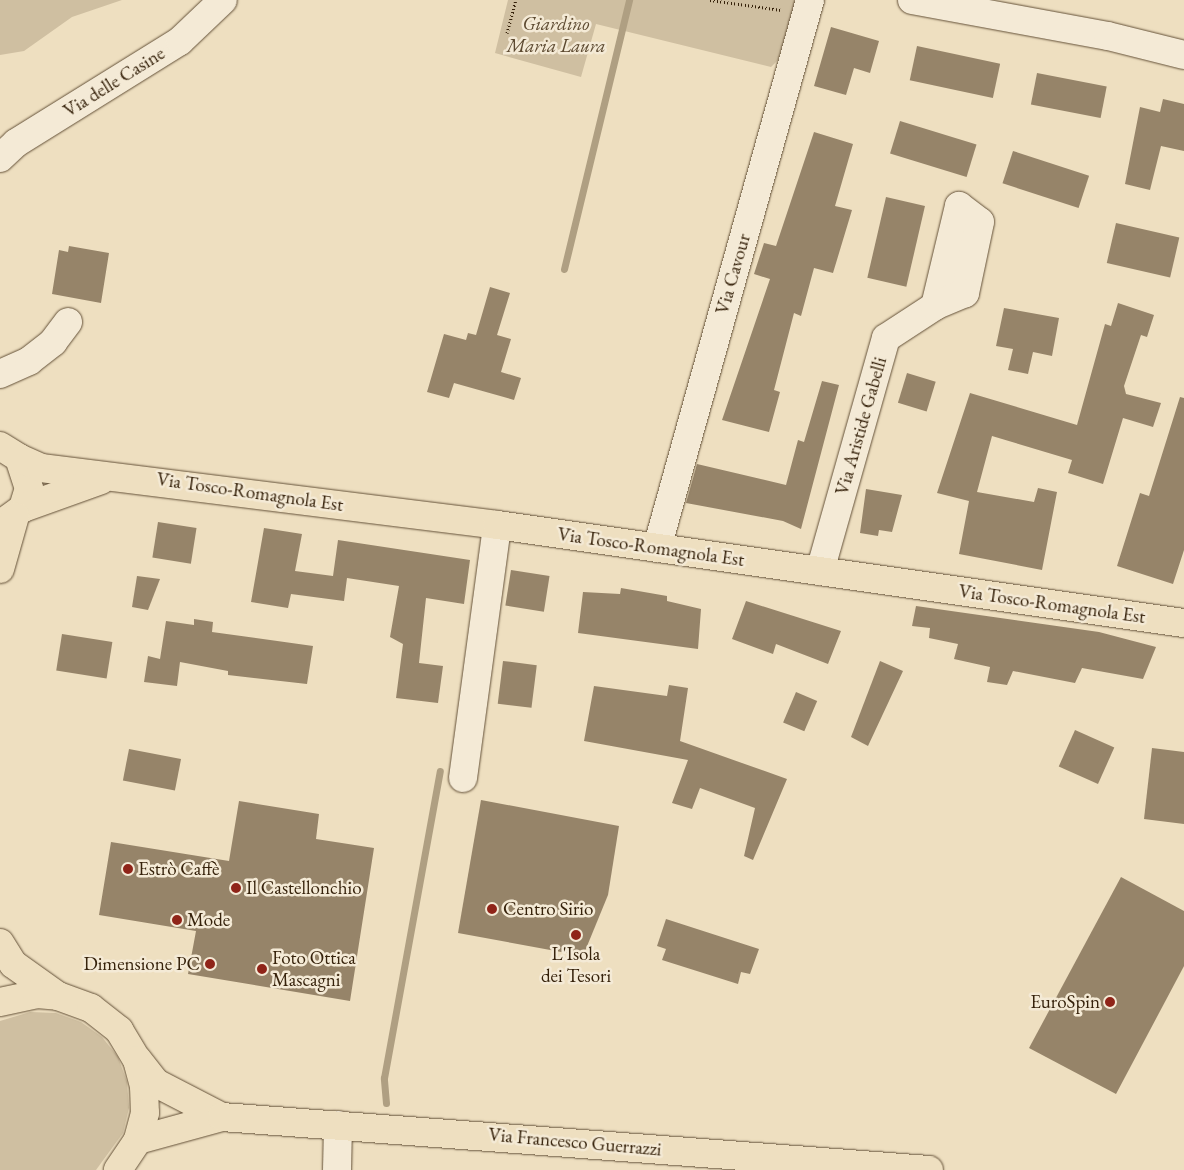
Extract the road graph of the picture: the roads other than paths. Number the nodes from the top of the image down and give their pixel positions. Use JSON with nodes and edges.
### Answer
{"nodes":[{"id":1,"x":223,"y":0,"type":"edge"},
{"id":2,"x":912,"y":0,"type":"edge"},
{"id":3,"x":808,"y":8,"type":"edge"},
{"id":4,"x":1184,"y":55,"type":"edge"},
{"id":5,"x":0,"y":158,"type":"edge"},
{"id":6,"x":935,"y":306,"type":"dead end"},
{"id":7,"x":68,"y":322,"type":"dead end"},
{"id":8,"x":0,"y":374,"type":"edge"},
{"id":9,"x":6,"y":447,"type":"edge"},
{"id":10,"x":118,"y":475,"type":"junction"},
{"id":11,"x":13,"y":517,"type":"edge"},
{"id":12,"x":497,"y":525,"type":"junction"},
{"id":13,"x":657,"y":548,"type":"junction"},
{"id":14,"x":0,"y":569,"type":"edge"},
{"id":15,"x":820,"y":571,"type":"junction"},
{"id":16,"x":1183,"y":619,"type":"edge"},
{"id":17,"x":463,"y":778,"type":"dead end"},
{"id":18,"x":0,"y":943,"type":"edge"},
{"id":19,"x":58,"y":996,"type":"junction"},
{"id":20,"x":0,"y":1002,"type":"edge"},
{"id":21,"x":137,"y":1060,"type":"junction"},
{"id":22,"x":222,"y":1117,"type":"junction"},
{"id":23,"x":338,"y":1125,"type":"junction"},
{"id":24,"x":138,"y":1140,"type":"junction"},
{"id":25,"x":118,"y":1170,"type":"edge"},
{"id":26,"x":337,"y":1170,"type":"edge"},
{"id":27,"x":929,"y":1170,"type":"edge"}],
"edges":[{"from":1,"to":5,"type":"street","name":"Via delle Casine"},
{"from":2,"to":4,"type":"street"},
{"from":3,"to":13,"type":"street","name":"Via Cavour"},
{"from":6,"to":15,"type":"street","name":"Via Aristide Gabelli"},
{"from":7,"to":8,"type":"street"},
{"from":9,"to":10,"type":"main road","name":"Via Tosco-Romagnola Est"},
{"from":9,"to":11,"type":"main road","name":"Via Tosco-Romagnola Est"},
{"from":10,"to":11,"type":"main road","name":"Via Tosco-Romagnola Est"},
{"from":10,"to":12,"type":"main road","name":"Via Tosco-Romagnola Est"},
{"from":11,"to":14,"type":"main road"},
{"from":12,"to":13,"type":"main road","name":"Via Tosco-Romagnola Est"},
{"from":12,"to":17,"type":"street"},
{"from":13,"to":15,"type":"main road","name":"Via Tosco-Romagnola Est"},
{"from":15,"to":16,"type":"main road","name":"Via Tosco-Romagnola Est"},
{"from":18,"to":19,"type":"main road"},
{"from":19,"to":20,"type":"main road"},
{"from":19,"to":21,"type":"main road"},
{"from":21,"to":22,"type":"main road","name":"Via Francesco Guerrazzi"},
{"from":21,"to":24,"type":"main road"},
{"from":22,"to":23,"type":"main road","name":"Via Francesco Guerrazzi"},
{"from":22,"to":24,"type":"main road","name":"Via Francesco Guerrazzi"},
{"from":23,"to":26,"type":"street"},
{"from":23,"to":27,"type":"main road","name":"Via Francesco Guerrazzi"},
{"from":24,"to":25,"type":"main road"}]}
